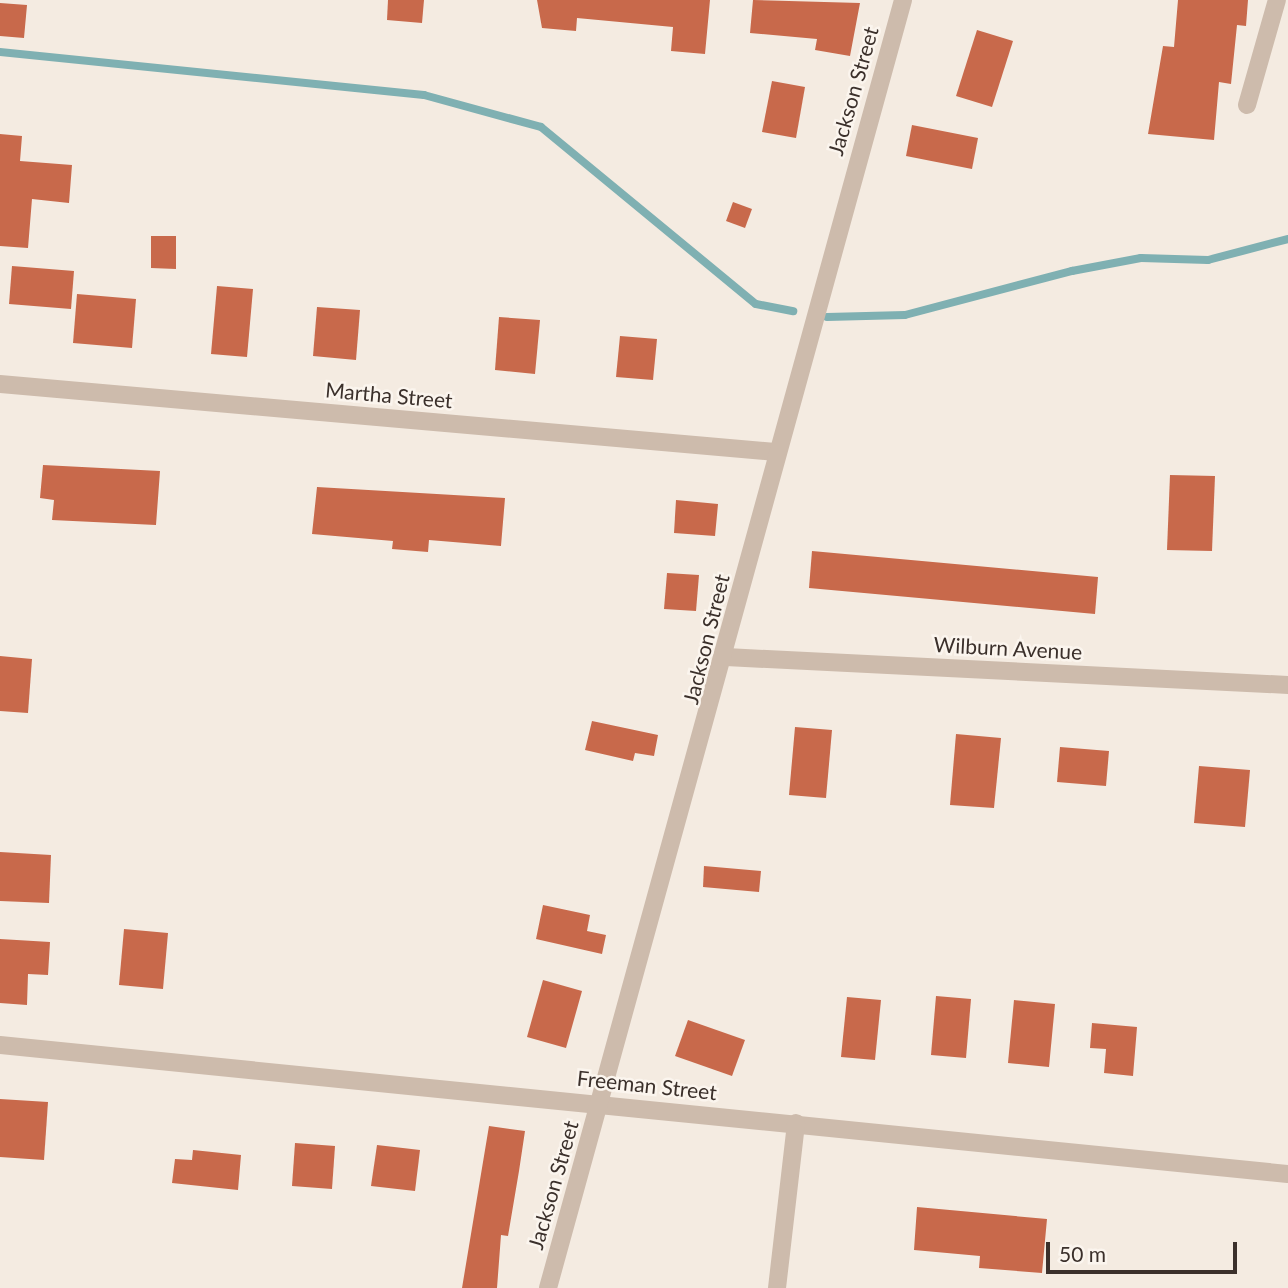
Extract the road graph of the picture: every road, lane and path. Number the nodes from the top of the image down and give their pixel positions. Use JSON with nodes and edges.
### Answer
{"nodes":[{"id":1,"x":903,"y":0,"type":"edge"},
{"id":2,"x":1277,"y":0,"type":"edge"},
{"id":3,"x":1247,"y":105,"type":"dead end"},
{"id":4,"x":0,"y":384,"type":"edge"},
{"id":5,"x":775,"y":452,"type":"junction"},
{"id":6,"x":726,"y":657,"type":"junction"},
{"id":7,"x":1288,"y":685,"type":"edge"},
{"id":8,"x":0,"y":1045,"type":"edge"},
{"id":9,"x":600,"y":1103,"type":"junction"},
{"id":10,"x":796,"y":1123,"type":"junction"},
{"id":11,"x":1288,"y":1174,"type":"edge"},
{"id":12,"x":548,"y":1288,"type":"edge"},
{"id":13,"x":777,"y":1288,"type":"edge"}],
"edges":[{"from":1,"to":5,"type":"street","name":"Jackson Street"},
{"from":2,"to":3,"type":"street"},
{"from":4,"to":5,"type":"street","name":"Martha Street"},
{"from":5,"to":6,"type":"street","name":"Jackson Street"},
{"from":6,"to":7,"type":"street","name":"Wilburn Avenue"},
{"from":6,"to":9,"type":"street","name":"Jackson Street"},
{"from":8,"to":9,"type":"street","name":"Freeman Street"},
{"from":9,"to":10,"type":"street","name":"Freeman Street"},
{"from":9,"to":12,"type":"street","name":"Jackson Street"},
{"from":10,"to":11,"type":"street","name":"Freeman Street"},
{"from":10,"to":13,"type":"street"}]}
